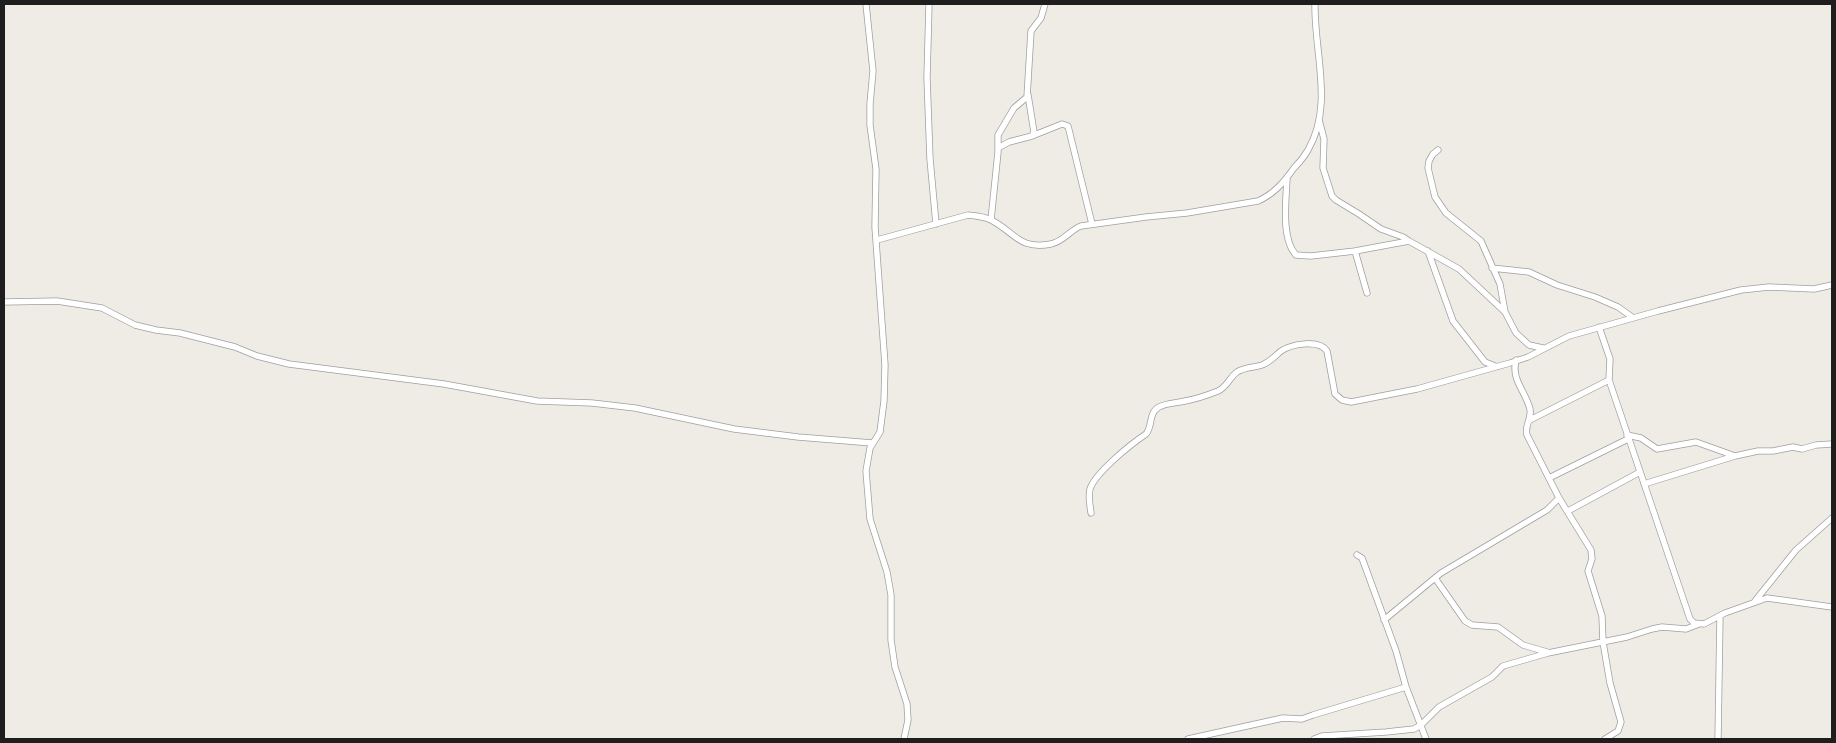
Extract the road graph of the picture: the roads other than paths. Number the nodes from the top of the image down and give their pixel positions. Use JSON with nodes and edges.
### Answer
{"nodes":[{"id":1,"x":866,"y":4,"type":"edge"},
{"id":2,"x":929,"y":4,"type":"edge"},
{"id":3,"x":1045,"y":4,"type":"edge"},
{"id":4,"x":1315,"y":4,"type":"edge"},
{"id":5,"x":1028,"y":94,"type":"junction"},
{"id":6,"x":1319,"y":118,"type":"junction"},
{"id":7,"x":1032,"y":136,"type":"junction"},
{"id":8,"x":998,"y":148,"type":"junction"},
{"id":9,"x":1438,"y":150,"type":"dead end"},
{"id":10,"x":1286,"y":179,"type":"junction"},
{"id":11,"x":991,"y":220,"type":"junction"},
{"id":12,"x":936,"y":224,"type":"junction"},
{"id":13,"x":1092,"y":224,"type":"junction"},
{"id":14,"x":877,"y":240,"type":"junction"},
{"id":15,"x":1409,"y":241,"type":"junction"},
{"id":16,"x":1355,"y":251,"type":"junction"},
{"id":17,"x":1428,"y":251,"type":"junction"},
{"id":18,"x":1492,"y":268,"type":"junction"},
{"id":19,"x":1832,"y":285,"type":"edge"},
{"id":20,"x":1367,"y":293,"type":"dead end"},
{"id":21,"x":4,"y":302,"type":"edge"},
{"id":22,"x":1505,"y":312,"type":"junction"},
{"id":23,"x":1632,"y":317,"type":"junction"},
{"id":24,"x":1599,"y":326,"type":"junction"},
{"id":25,"x":1545,"y":348,"type":"junction"},
{"id":26,"x":1516,"y":360,"type":"junction"},
{"id":27,"x":1497,"y":367,"type":"junction"},
{"id":28,"x":1609,"y":380,"type":"junction"},
{"id":29,"x":1530,"y":420,"type":"junction"},
{"id":30,"x":1628,"y":437,"type":"junction"},
{"id":31,"x":872,"y":443,"type":"junction"},
{"id":32,"x":1832,"y":444,"type":"edge"},
{"id":33,"x":1735,"y":456,"type":"junction"},
{"id":34,"x":1640,"y":472,"type":"junction"},
{"id":35,"x":1549,"y":478,"type":"junction"},
{"id":36,"x":1644,"y":484,"type":"junction"},
{"id":37,"x":1559,"y":498,"type":"junction"},
{"id":38,"x":1091,"y":512,"type":"dead end"},
{"id":39,"x":1568,"y":512,"type":"junction"},
{"id":40,"x":1832,"y":518,"type":"edge"},
{"id":41,"x":1357,"y":555,"type":"dead end"},
{"id":42,"x":1435,"y":578,"type":"junction"},
{"id":43,"x":1754,"y":603,"type":"junction"},
{"id":44,"x":1832,"y":607,"type":"edge"},
{"id":45,"x":1720,"y":616,"type":"junction"},
{"id":46,"x":1384,"y":620,"type":"junction"},
{"id":47,"x":1699,"y":624,"type":"junction"},
{"id":48,"x":1602,"y":642,"type":"junction"},
{"id":49,"x":1548,"y":653,"type":"junction"},
{"id":50,"x":1406,"y":687,"type":"junction"},
{"id":51,"x":1421,"y":725,"type":"junction"},
{"id":52,"x":904,"y":739,"type":"edge"},
{"id":53,"x":1188,"y":739,"type":"edge"},
{"id":54,"x":1314,"y":739,"type":"edge"},
{"id":55,"x":1426,"y":739,"type":"edge"},
{"id":56,"x":1605,"y":739,"type":"edge"},
{"id":57,"x":1718,"y":739,"type":"edge"}],
"edges":[{"from":1,"to":14,"type":"street"},
{"from":2,"to":12,"type":"street"},
{"from":3,"to":5,"type":"street"},
{"from":4,"to":6,"type":"street"},
{"from":5,"to":7,"type":"street"},
{"from":5,"to":8,"type":"street"},
{"from":6,"to":10,"type":"street"},
{"from":6,"to":15,"type":"street"},
{"from":7,"to":8,"type":"street"},
{"from":7,"to":13,"type":"street"},
{"from":8,"to":11,"type":"street"},
{"from":9,"to":18,"type":"street"},
{"from":10,"to":13,"type":"street"},
{"from":10,"to":16,"type":"street"},
{"from":11,"to":12,"type":"street"},
{"from":11,"to":13,"type":"street"},
{"from":12,"to":14,"type":"street"},
{"from":14,"to":31,"type":"street"},
{"from":15,"to":16,"type":"street"},
{"from":15,"to":17,"type":"street"},
{"from":16,"to":20,"type":"street"},
{"from":17,"to":22,"type":"street"},
{"from":17,"to":27,"type":"street"},
{"from":18,"to":22,"type":"street"},
{"from":18,"to":23,"type":"street"},
{"from":19,"to":23,"type":"street"},
{"from":21,"to":31,"type":"street"},
{"from":22,"to":25,"type":"street"},
{"from":23,"to":24,"type":"street"},
{"from":24,"to":25,"type":"street"},
{"from":24,"to":28,"type":"street"},
{"from":25,"to":26,"type":"street"},
{"from":26,"to":27,"type":"street"},
{"from":26,"to":29,"type":"street"},
{"from":27,"to":38,"type":"street"},
{"from":28,"to":29,"type":"street"},
{"from":28,"to":30,"type":"street"},
{"from":29,"to":35,"type":"street"},
{"from":30,"to":33,"type":"street"},
{"from":30,"to":34,"type":"street"},
{"from":30,"to":35,"type":"street"},
{"from":31,"to":52,"type":"street"},
{"from":32,"to":33,"type":"street"},
{"from":33,"to":36,"type":"street"},
{"from":34,"to":36,"type":"street"},
{"from":34,"to":39,"type":"street"},
{"from":35,"to":37,"type":"street"},
{"from":36,"to":47,"type":"street"},
{"from":37,"to":39,"type":"street"},
{"from":37,"to":42,"type":"street"},
{"from":39,"to":48,"type":"street"},
{"from":40,"to":43,"type":"street"},
{"from":41,"to":46,"type":"street"},
{"from":42,"to":46,"type":"street"},
{"from":42,"to":49,"type":"street"},
{"from":43,"to":44,"type":"street"},
{"from":43,"to":45,"type":"street"},
{"from":45,"to":47,"type":"street"},
{"from":45,"to":57,"type":"street"},
{"from":46,"to":50,"type":"street"},
{"from":47,"to":48,"type":"street"},
{"from":48,"to":49,"type":"street"},
{"from":48,"to":56,"type":"street"},
{"from":49,"to":51,"type":"street"},
{"from":50,"to":51,"type":"street"},
{"from":50,"to":53,"type":"street"},
{"from":51,"to":54,"type":"street"},
{"from":51,"to":55,"type":"street"}]}
